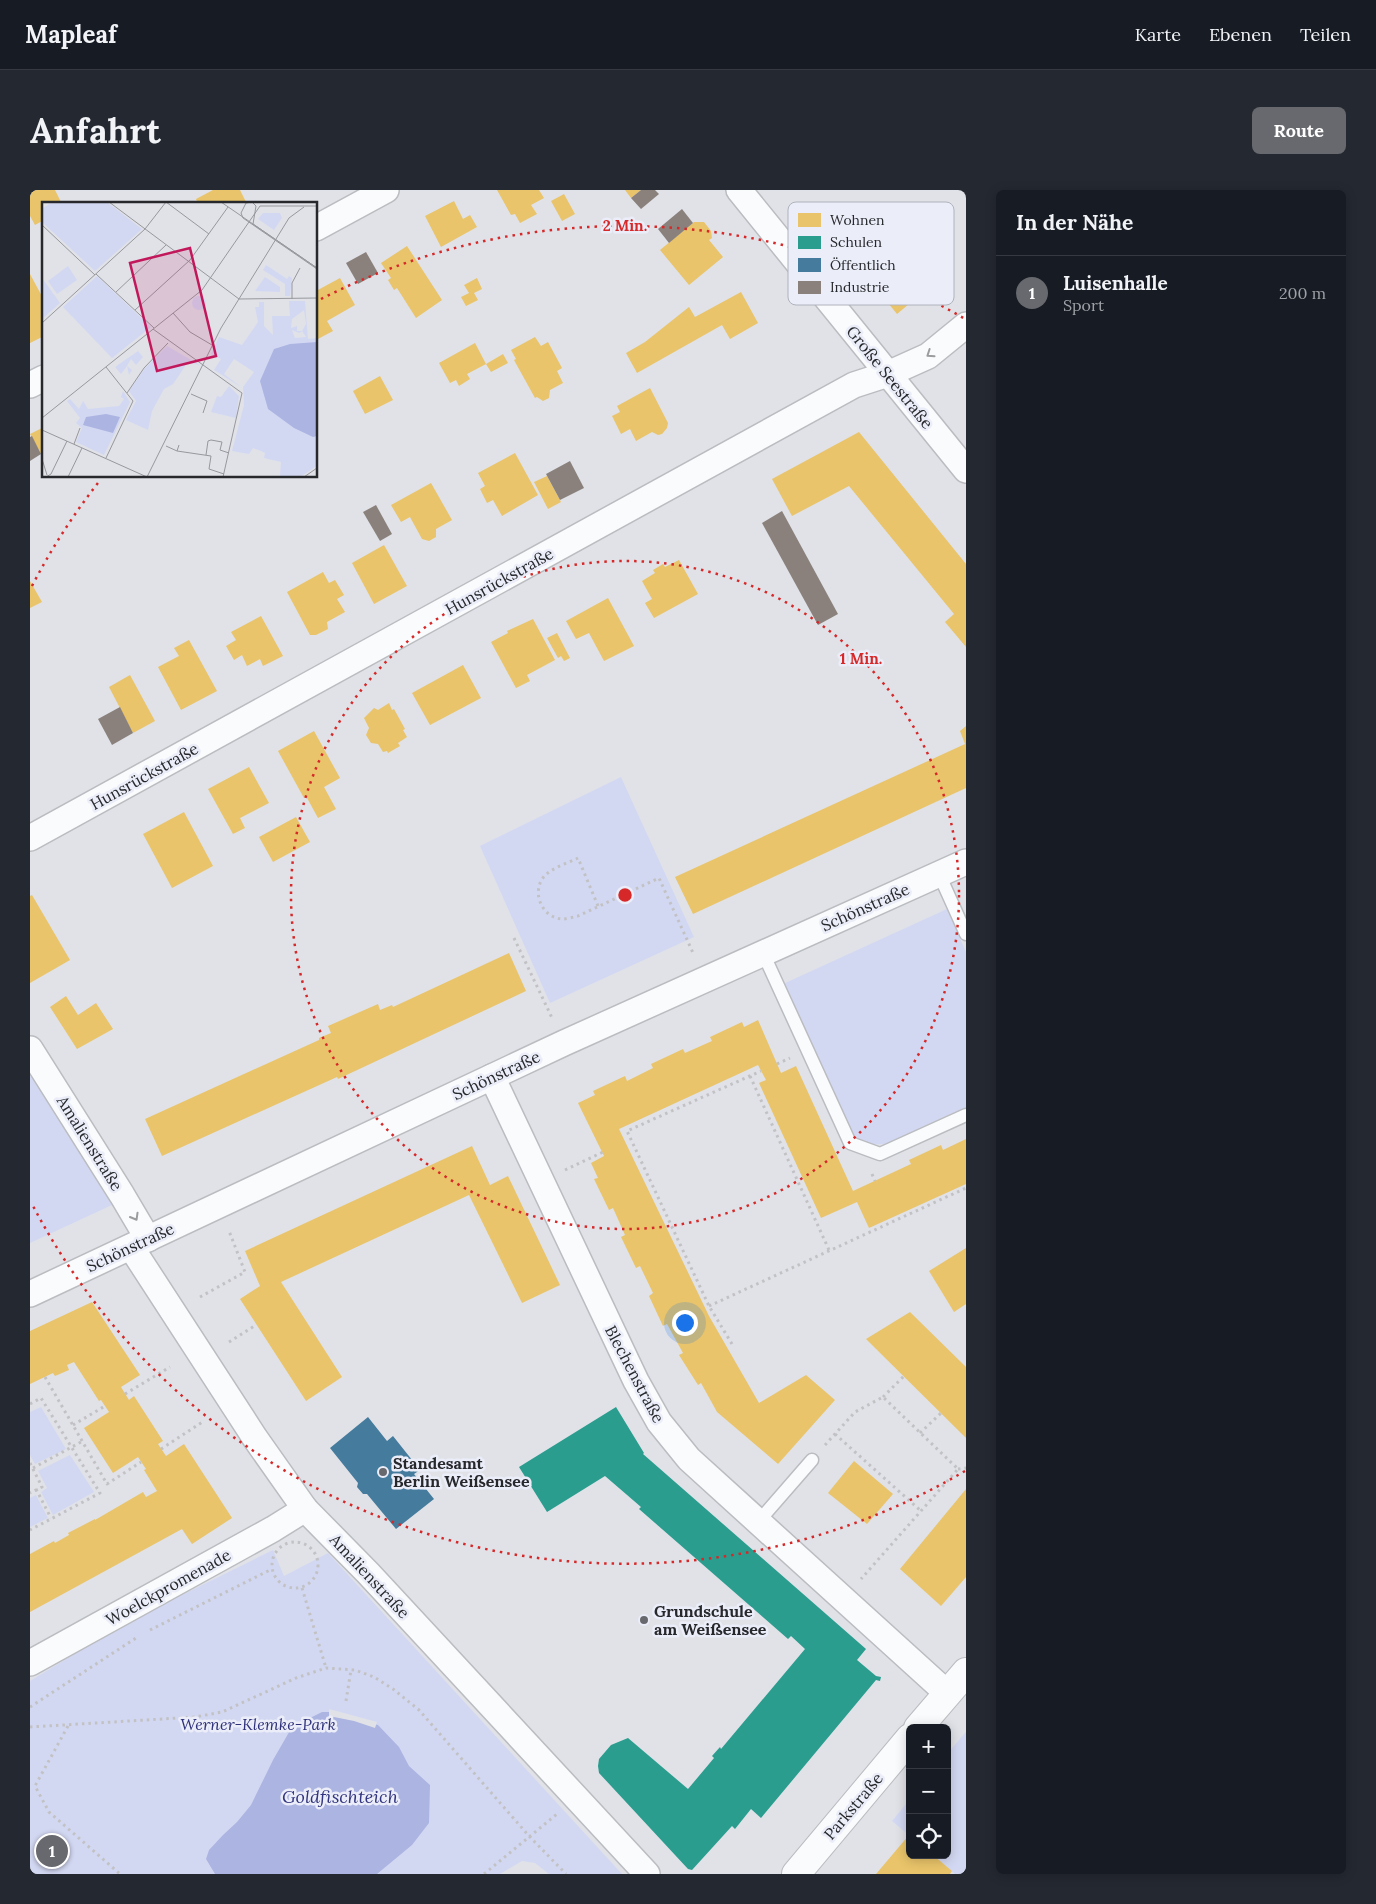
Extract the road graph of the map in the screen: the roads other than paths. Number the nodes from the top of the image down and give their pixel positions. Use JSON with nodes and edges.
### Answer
{"nodes":[{"id":1,"x":386,"y":190,"type":"edge"},
{"id":2,"x":739,"y":190,"type":"edge"},
{"id":3,"x":318,"y":227,"type":"edge"},
{"id":4,"x":788,"y":251,"type":"edge"},
{"id":5,"x":832,"y":305,"type":"edge"},
{"id":6,"x":966,"y":325,"type":"edge"},
{"id":7,"x":888,"y":374,"type":"junction"},
{"id":8,"x":42,"y":379,"type":"edge"},
{"id":9,"x":30,"y":385,"type":"edge"},
{"id":10,"x":966,"y":470,"type":"edge"},
{"id":11,"x":30,"y":838,"type":"edge"},
{"id":12,"x":966,"y":862,"type":"edge"},
{"id":13,"x":939,"y":874,"type":"junction"},
{"id":14,"x":966,"y":934,"type":"edge"},
{"id":15,"x":762,"y":953,"type":"junction"},
{"id":16,"x":30,"y":1048,"type":"edge"},
{"id":17,"x":492,"y":1077,"type":"junction"},
{"id":18,"x":966,"y":1114,"type":"edge"},
{"id":19,"x":139,"y":1243,"type":"junction"},
{"id":20,"x":30,"y":1294,"type":"edge"},
{"id":21,"x":812,"y":1460,"type":"road end"},
{"id":22,"x":305,"y":1509,"type":"junction"},
{"id":23,"x":758,"y":1522,"type":"junction"},
{"id":24,"x":30,"y":1663,"type":"edge"},
{"id":25,"x":966,"y":1672,"type":"edge"},
{"id":26,"x":947,"y":1693,"type":"junction"},
{"id":27,"x":921,"y":1724,"type":"edge"},
{"id":28,"x":906,"y":1743,"type":"edge"},
{"id":29,"x":647,"y":1874,"type":"edge"},
{"id":30,"x":796,"y":1874,"type":"edge"}],
"edges":[{"from":1,"to":3,"type":"street"},
{"from":2,"to":4,"type":"street","name":"Große Seestraße"},
{"from":5,"to":7,"type":"street","name":"Große Seestraße"},
{"from":6,"to":7,"type":"street","name":"Hunsrückstraße","one_way":true},
{"from":7,"to":10,"type":"street","name":"Große Seestraße"},
{"from":7,"to":11,"type":"street","name":"Hunsrückstraße"},
{"from":8,"to":9,"type":"street"},
{"from":12,"to":13,"type":"street","name":"Schönstraße"},
{"from":13,"to":14,"type":"lane"},
{"from":13,"to":15,"type":"street","name":"Schönstraße"},
{"from":15,"to":17,"type":"street","name":"Schönstraße"},
{"from":15,"to":18,"type":"lane"},
{"from":16,"to":19,"type":"street","name":"Amalienstraße","one_way":true},
{"from":17,"to":19,"type":"street","name":"Schönstraße"},
{"from":17,"to":23,"type":"street","name":"Blechenstraße"},
{"from":19,"to":20,"type":"street","name":"Schönstraße"},
{"from":19,"to":22,"type":"street","name":"Amalienstraße"},
{"from":21,"to":23,"type":"lane"},
{"from":22,"to":24,"type":"street","name":"Woelckpromenade"},
{"from":22,"to":29,"type":"street","name":"Amalienstraße"},
{"from":23,"to":26,"type":"street","name":"Blechenstraße"},
{"from":25,"to":26,"type":"street"},
{"from":26,"to":27,"type":"street"},
{"from":28,"to":30,"type":"street","name":"Parkstraße"}]}
